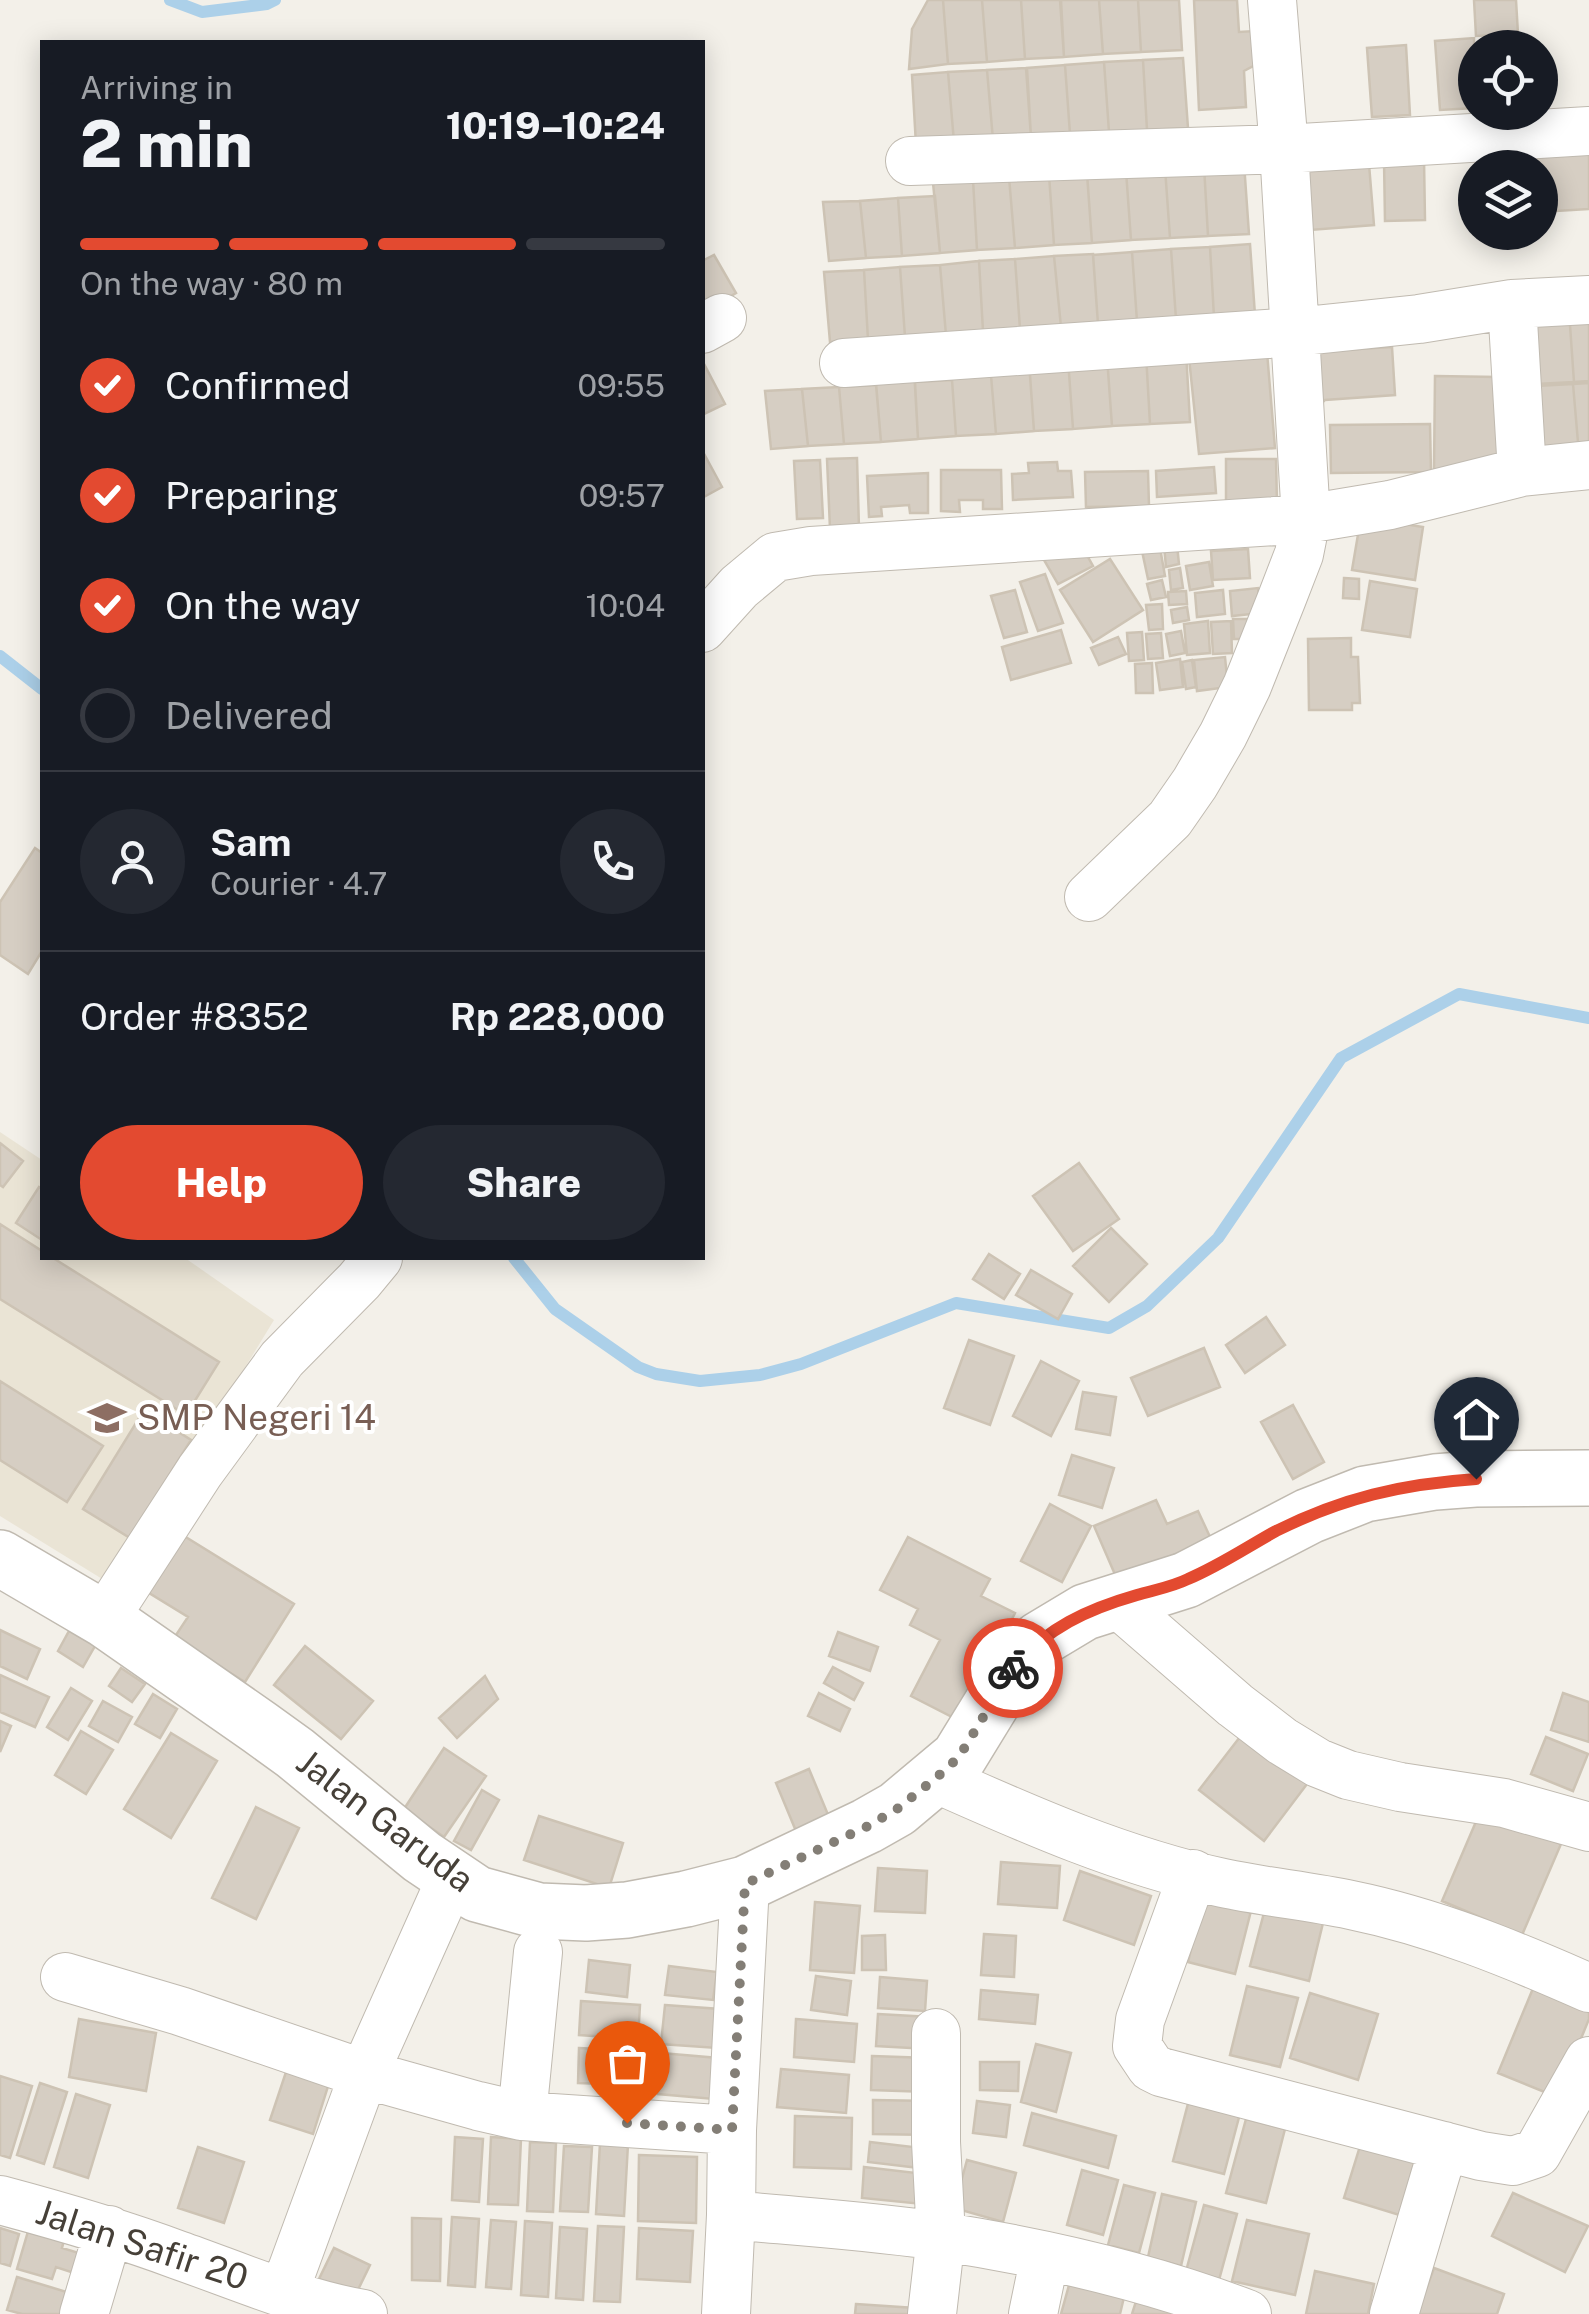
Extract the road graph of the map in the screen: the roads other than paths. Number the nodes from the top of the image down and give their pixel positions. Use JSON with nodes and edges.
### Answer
{"nodes":[{"id":1,"x":1272,"y":0,"type":"edge"},
{"id":2,"x":1589,"y":132,"type":"edge"},
{"id":3,"x":1284,"y":149,"type":"junction"},
{"id":4,"x":910,"y":161,"type":"dead end"},
{"id":5,"x":1589,"y":300,"type":"edge"},
{"id":6,"x":1512,"y":304,"type":"junction"},
{"id":7,"x":1295,"y":332,"type":"junction"},
{"id":8,"x":844,"y":363,"type":"dead end"},
{"id":9,"x":1589,"y":465,"type":"edge"},
{"id":10,"x":1522,"y":472,"type":"junction"},
{"id":11,"x":1306,"y":519,"type":"junction"},
{"id":12,"x":705,"y":625,"type":"edge"},
{"id":13,"x":1089,"y":896,"type":"dead end"},
{"id":14,"x":368,"y":1270,"type":"edge"},
{"id":15,"x":1589,"y":1478,"type":"edge"},
{"id":16,"x":0,"y":1558,"type":"edge"},
{"id":17,"x":1116,"y":1601,"type":"junction"},
{"id":18,"x":104,"y":1619,"type":"junction"},
{"id":19,"x":936,"y":1778,"type":"junction"},
{"id":20,"x":1589,"y":1827,"type":"edge"},
{"id":21,"x":1193,"y":1874,"type":"junction"},
{"id":22,"x":452,"y":1876,"type":"junction"},
{"id":23,"x":745,"y":1884,"type":"junction"},
{"id":24,"x":538,"y":1952,"type":"dead end"},
{"id":25,"x":66,"y":1977,"type":"dead end"},
{"id":26,"x":1589,"y":1988,"type":"edge"},
{"id":27,"x":936,"y":2033,"type":"dead end"},
{"id":28,"x":1589,"y":2061,"type":"edge"},
{"id":29,"x":364,"y":2074,"type":"junction"},
{"id":30,"x":522,"y":2116,"type":"junction"},
{"id":31,"x":732,"y":2130,"type":"junction"},
{"id":32,"x":1444,"y":2146,"type":"junction"},
{"id":33,"x":0,"y":2200,"type":"edge"},
{"id":34,"x":731,"y":2215,"type":"junction"},
{"id":35,"x":109,"y":2230,"type":"junction"},
{"id":36,"x":941,"y":2236,"type":"junction"},
{"id":37,"x":1045,"y":2256,"type":"junction"},
{"id":38,"x":284,"y":2292,"type":"junction"},
{"id":39,"x":1226,"y":2310,"type":"edge"},
{"id":40,"x":84,"y":2314,"type":"edge"},
{"id":41,"x":363,"y":2314,"type":"edge"},
{"id":42,"x":726,"y":2314,"type":"edge"},
{"id":43,"x":932,"y":2314,"type":"edge"},
{"id":44,"x":1033,"y":2314,"type":"edge"},
{"id":45,"x":1394,"y":2314,"type":"edge"}],
"edges":[{"from":1,"to":3,"type":"street"},
{"from":2,"to":3,"type":"street"},
{"from":3,"to":4,"type":"street"},
{"from":3,"to":7,"type":"street"},
{"from":5,"to":6,"type":"street"},
{"from":6,"to":7,"type":"street"},
{"from":6,"to":10,"type":"street"},
{"from":7,"to":8,"type":"street"},
{"from":7,"to":11,"type":"street"},
{"from":9,"to":10,"type":"street"},
{"from":10,"to":11,"type":"street"},
{"from":11,"to":12,"type":"street"},
{"from":11,"to":13,"type":"street"},
{"from":14,"to":18,"type":"street"},
{"from":15,"to":17,"type":"street","name":"Jalan Garuda"},
{"from":16,"to":18,"type":"street","name":"Jalan Garuda"},
{"from":17,"to":19,"type":"street","name":"Jalan Garuda"},
{"from":17,"to":20,"type":"street"},
{"from":18,"to":22,"type":"street","name":"Jalan Garuda"},
{"from":19,"to":21,"type":"street"},
{"from":19,"to":23,"type":"street","name":"Jalan Garuda"},
{"from":21,"to":26,"type":"street"},
{"from":21,"to":32,"type":"street"},
{"from":22,"to":23,"type":"street","name":"Jalan Garuda"},
{"from":22,"to":29,"type":"street"},
{"from":23,"to":31,"type":"street"},
{"from":24,"to":30,"type":"street"},
{"from":25,"to":29,"type":"street"},
{"from":27,"to":36,"type":"street"},
{"from":28,"to":32,"type":"street"},
{"from":29,"to":30,"type":"street"},
{"from":29,"to":38,"type":"street"},
{"from":30,"to":31,"type":"street"},
{"from":31,"to":34,"type":"street"},
{"from":32,"to":45,"type":"street"},
{"from":33,"to":35,"type":"street","name":"Jalan Safir 20"},
{"from":34,"to":36,"type":"street"},
{"from":34,"to":42,"type":"street"},
{"from":35,"to":38,"type":"street","name":"Jalan Safir 20"},
{"from":35,"to":40,"type":"street"},
{"from":36,"to":37,"type":"street"},
{"from":36,"to":43,"type":"street"},
{"from":37,"to":39,"type":"street"},
{"from":37,"to":44,"type":"street"},
{"from":38,"to":41,"type":"street","name":"Jalan Safir 20"}]}
